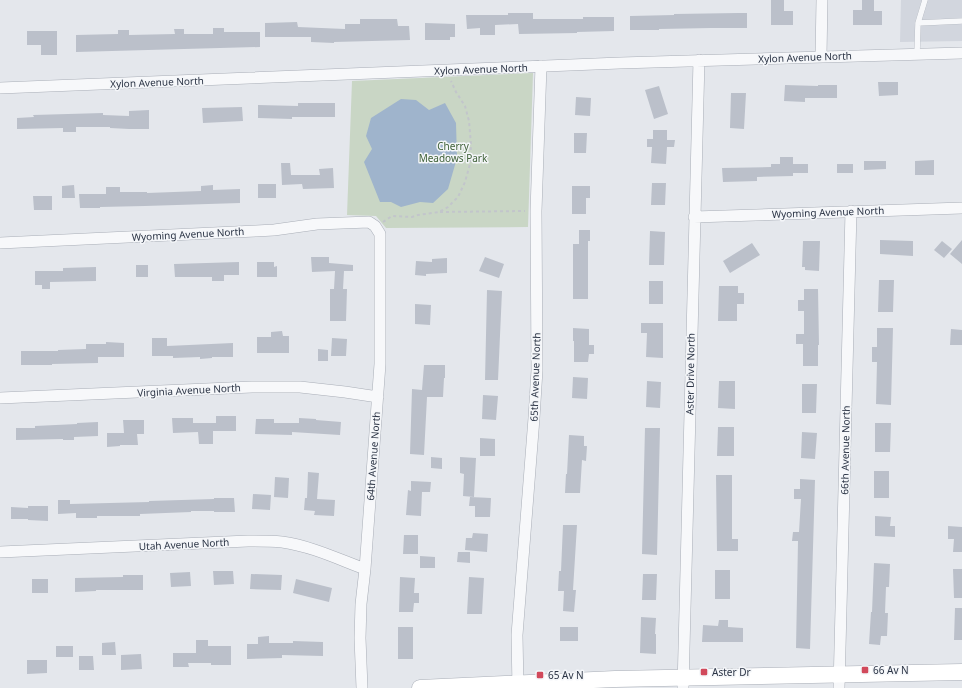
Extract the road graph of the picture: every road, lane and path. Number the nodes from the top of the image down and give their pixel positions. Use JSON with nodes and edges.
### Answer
{"nodes":[{"id":1,"x":822,"y":0,"type":"edge"},
{"id":2,"x":925,"y":0,"type":"edge"},
{"id":3,"x":962,"y":21,"type":"edge"},
{"id":4,"x":918,"y":23,"type":"junction"},
{"id":5,"x":962,"y":53,"type":"edge"},
{"id":6,"x":917,"y":54,"type":"junction"},
{"id":7,"x":821,"y":56,"type":"junction"},
{"id":8,"x":698,"y":60,"type":"junction"},
{"id":9,"x":541,"y":66,"type":"junction"},
{"id":10,"x":447,"y":70,"type":"junction"},
{"id":11,"x":0,"y":88,"type":"edge"},
{"id":12,"x":962,"y":208,"type":"edge"},
{"id":13,"x":536,"y":211,"type":"junction"},
{"id":14,"x":851,"y":211,"type":"junction"},
{"id":15,"x":439,"y":212,"type":"junction"},
{"id":16,"x":694,"y":216,"type":"junction"},
{"id":17,"x":375,"y":226,"type":"junction"},
{"id":18,"x":0,"y":243,"type":"edge"},
{"id":19,"x":378,"y":397,"type":"junction"},
{"id":20,"x":0,"y":398,"type":"edge"},
{"id":21,"x":0,"y":552,"type":"edge"},
{"id":22,"x":365,"y":568,"type":"junction"},
{"id":23,"x":962,"y":672,"type":"edge"},
{"id":24,"x":839,"y":681,"type":"edge"},
{"id":25,"x":683,"y":683,"type":"edge"},
{"id":26,"x":518,"y":686,"type":"edge"},
{"id":27,"x":362,"y":688,"type":"edge"},
{"id":28,"x":420,"y":688,"type":"edge"}],
"edges":[{"from":1,"to":7,"type":"street"},
{"from":2,"to":4,"type":"lane"},
{"from":3,"to":4,"type":"lane"},
{"from":4,"to":6,"type":"lane"},
{"from":5,"to":6,"type":"street","name":"Xylon Avenue North"},
{"from":6,"to":7,"type":"street","name":"Xylon Avenue North"},
{"from":7,"to":8,"type":"street","name":"Xylon Avenue North"},
{"from":8,"to":9,"type":"street","name":"Xylon Avenue North"},
{"from":8,"to":16,"type":"street","name":"Aster Drive North"},
{"from":9,"to":10,"type":"street","name":"Xylon Avenue North"},
{"from":9,"to":13,"type":"street","name":"65th Avenue North"},
{"from":10,"to":11,"type":"street","name":"Xylon Avenue North"},
{"from":10,"to":15,"type":"path"},
{"from":12,"to":14,"type":"street","name":"Wyoming Avenue North"},
{"from":13,"to":15,"type":"path"},
{"from":13,"to":26,"type":"street","name":"65th Avenue North"},
{"from":14,"to":16,"type":"street","name":"Wyoming Avenue North"},
{"from":14,"to":24,"type":"street","name":"66th Avenue North"},
{"from":15,"to":17,"type":"path"},
{"from":16,"to":25,"type":"street","name":"Aster Drive North"},
{"from":17,"to":18,"type":"street","name":"Wyoming Avenue North"},
{"from":17,"to":19,"type":"street","name":"64th Avenue North"},
{"from":19,"to":20,"type":"street","name":"Virginia Avenue North"},
{"from":19,"to":22,"type":"street","name":"64th Avenue North"},
{"from":21,"to":22,"type":"street","name":"Utah Avenue North"},
{"from":22,"to":27,"type":"street","name":"64th Avenue North"},
{"from":23,"to":24,"type":"street"},
{"from":24,"to":25,"type":"street"},
{"from":25,"to":26,"type":"street"},
{"from":26,"to":28,"type":"street"}]}
